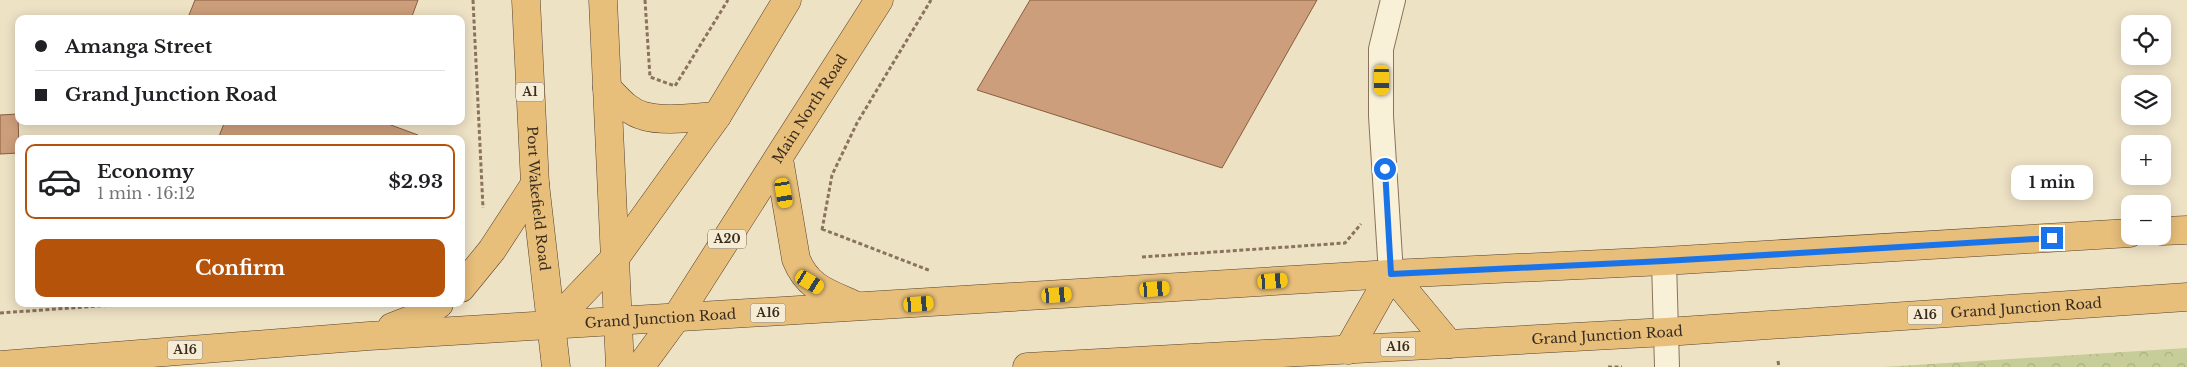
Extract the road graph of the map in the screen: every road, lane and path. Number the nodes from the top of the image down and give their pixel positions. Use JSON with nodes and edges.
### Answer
{"nodes":[{"id":1,"x":473,"y":0,"type":"edge"},
{"id":2,"x":526,"y":0,"type":"edge"},
{"id":3,"x":603,"y":0,"type":"edge"},
{"id":4,"x":645,"y":0,"type":"edge"},
{"id":5,"x":728,"y":0,"type":"edge"},
{"id":6,"x":787,"y":0,"type":"edge"},
{"id":7,"x":878,"y":0,"type":"edge"},
{"id":8,"x":931,"y":0,"type":"edge"},
{"id":9,"x":1393,"y":0,"type":"edge"},
{"id":10,"x":607,"y":88,"type":"junction"},
{"id":11,"x":717,"y":116,"type":"junction"},
{"id":12,"x":779,"y":159,"type":"junction"},
{"id":13,"x":535,"y":184,"type":"junction"},
{"id":14,"x":483,"y":212,"type":"dead end"},
{"id":15,"x":1363,"y":221,"type":"dead end"},
{"id":16,"x":822,"y":228,"type":"junction"},
{"id":17,"x":2187,"y":230,"type":"edge"},
{"id":18,"x":2171,"y":231,"type":"edge"},
{"id":19,"x":2121,"y":234,"type":"edge"},
{"id":20,"x":819,"y":238,"type":"dead end"},
{"id":21,"x":1139,"y":257,"type":"dead end"},
{"id":22,"x":615,"y":258,"type":"junction"},
{"id":23,"x":1664,"y":261,"type":"junction"},
{"id":24,"x":933,"y":272,"type":"dead end"},
{"id":25,"x":1391,"y":274,"type":"junction"},
{"id":26,"x":465,"y":283,"type":"edge"},
{"id":27,"x":2187,"y":297,"type":"edge"},
{"id":28,"x":85,"y":307,"type":"edge"},
{"id":29,"x":435,"y":307,"type":"edge"},
{"id":30,"x":860,"y":307,"type":"junction"},
{"id":31,"x":0,"y":313,"type":"edge"},
{"id":32,"x":676,"y":318,"type":"junction"},
{"id":33,"x":618,"y":322,"type":"junction"},
{"id":34,"x":551,"y":326,"type":"junction"},
{"id":35,"x":1666,"y":332,"type":"junction"},
{"id":36,"x":370,"y":336,"type":"junction"},
{"id":37,"x":1448,"y":344,"type":"junction"},
{"id":38,"x":1348,"y":350,"type":"junction"},
{"id":39,"x":1778,"y":361,"type":"dead end"},
{"id":40,"x":0,"y":365,"type":"edge"},
{"id":41,"x":556,"y":367,"type":"edge"},
{"id":42,"x":620,"y":367,"type":"edge"},
{"id":43,"x":640,"y":367,"type":"edge"},
{"id":44,"x":1027,"y":367,"type":"edge"},
{"id":45,"x":1667,"y":367,"type":"edge"},
{"id":46,"x":1778,"y":367,"type":"edge"}],
"edges":[{"from":1,"to":14,"type":"path"},
{"from":2,"to":13,"type":"highway","name":"Port Wakefield Road","number":"A1"},
{"from":3,"to":10,"type":"highway"},
{"from":4,"to":5,"type":"path"},
{"from":6,"to":11,"type":"highway"},
{"from":7,"to":12,"type":"highway","name":"Main North Road","number":"A20"},
{"from":8,"to":16,"type":"path"},
{"from":9,"to":25,"type":"street"},
{"from":10,"to":11,"type":"highway"},
{"from":10,"to":22,"type":"highway"},
{"from":11,"to":22,"type":"highway"},
{"from":12,"to":30,"type":"highway"},
{"from":12,"to":32,"type":"highway","name":"Main North Road","number":"A20"},
{"from":13,"to":26,"type":"highway"},
{"from":13,"to":34,"type":"highway","name":"Port Wakefield Road","number":"A1"},
{"from":15,"to":21,"type":"path"},
{"from":16,"to":20,"type":"path"},
{"from":16,"to":24,"type":"path"},
{"from":17,"to":18,"type":"highway"},
{"from":19,"to":23,"type":"highway","name":"Grand Junction Road","number":"A16"},
{"from":22,"to":33,"type":"highway"},
{"from":22,"to":34,"type":"highway"},
{"from":23,"to":25,"type":"highway","name":"Grand Junction Road","number":"A16"},
{"from":23,"to":35,"type":"street"},
{"from":25,"to":30,"type":"highway","name":"Grand Junction Road","number":"A16"},
{"from":25,"to":37,"type":"highway"},
{"from":25,"to":38,"type":"highway"},
{"from":27,"to":35,"type":"highway","name":"Grand Junction Road","number":"A16"},
{"from":28,"to":31,"type":"path"},
{"from":29,"to":36,"type":"highway"},
{"from":30,"to":32,"type":"highway","name":"Grand Junction Road","number":"A16"},
{"from":32,"to":33,"type":"highway","name":"Grand Junction Road","number":"A16"},
{"from":32,"to":43,"type":"highway","name":"Main North Road","number":"A20"},
{"from":33,"to":34,"type":"highway","name":"Grand Junction Road","number":"A16"},
{"from":33,"to":42,"type":"highway"},
{"from":34,"to":36,"type":"highway","name":"Grand Junction Road","number":"A16"},
{"from":34,"to":41,"type":"highway","name":"Port Wakefield Road","number":"A1"},
{"from":35,"to":37,"type":"highway","name":"Grand Junction Road","number":"A16"},
{"from":35,"to":45,"type":"street"},
{"from":36,"to":40,"type":"highway","name":"Grand Junction Road","number":"A16"},
{"from":37,"to":38,"type":"highway","name":"Grand Junction Road","number":"A16"},
{"from":38,"to":44,"type":"highway","name":"Grand Junction Road","number":"A16"},
{"from":39,"to":46,"type":"path"}]}
